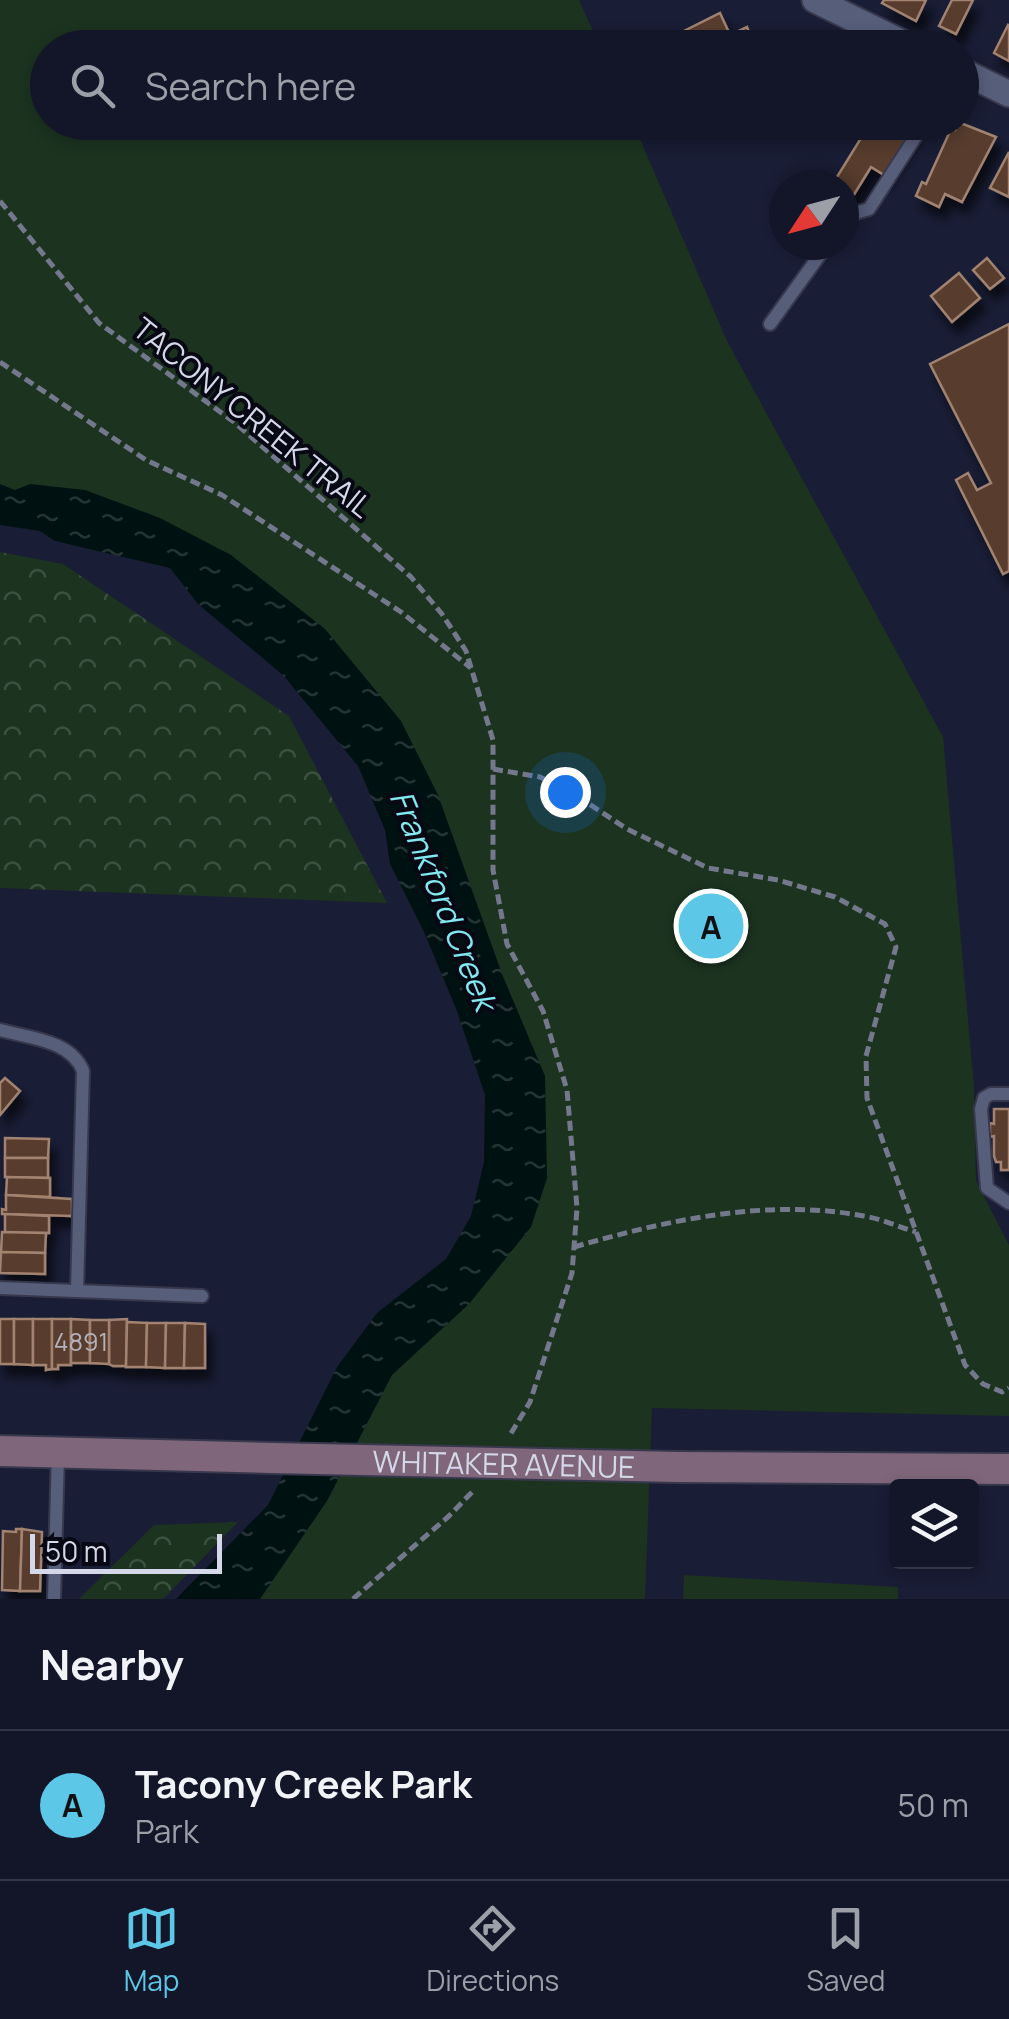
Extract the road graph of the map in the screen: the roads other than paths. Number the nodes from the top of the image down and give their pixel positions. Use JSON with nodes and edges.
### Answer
{"nodes":[{"id":1,"x":815,"y":0,"type":"edge"},
{"id":2,"x":877,"y":30,"type":"edge"},
{"id":3,"x":979,"y":79,"type":"edge"},
{"id":4,"x":1009,"y":94,"type":"edge"},
{"id":5,"x":913,"y":140,"type":"edge"},
{"id":6,"x":859,"y":212,"type":"edge"},
{"id":7,"x":816,"y":260,"type":"edge"},
{"id":8,"x":770,"y":324,"type":"dead end"},
{"id":9,"x":0,"y":1030,"type":"edge"},
{"id":10,"x":1009,"y":1094,"type":"edge"},
{"id":11,"x":1009,"y":1203,"type":"edge"},
{"id":12,"x":0,"y":1288,"type":"edge"},
{"id":13,"x":77,"y":1292,"type":"junction"},
{"id":14,"x":202,"y":1296,"type":"dead end"},
{"id":15,"x":0,"y":1451,"type":"edge"},
{"id":16,"x":58,"y":1453,"type":"junction"},
{"id":17,"x":1009,"y":1470,"type":"edge"},
{"id":18,"x":54,"y":1599,"type":"edge"}],
"edges":[{"from":1,"to":2,"type":"street"},
{"from":3,"to":4,"type":"street"},
{"from":5,"to":6,"type":"lane"},
{"from":7,"to":8,"type":"lane"},
{"from":9,"to":13,"type":"lane"},
{"from":10,"to":11,"type":"lane"},
{"from":12,"to":13,"type":"lane"},
{"from":13,"to":14,"type":"lane"},
{"from":15,"to":16,"type":"main road","name":"WHITAKER AVENUE"},
{"from":16,"to":17,"type":"main road","name":"WHITAKER AVENUE","bridge":true},
{"from":16,"to":18,"type":"lane"}]}
